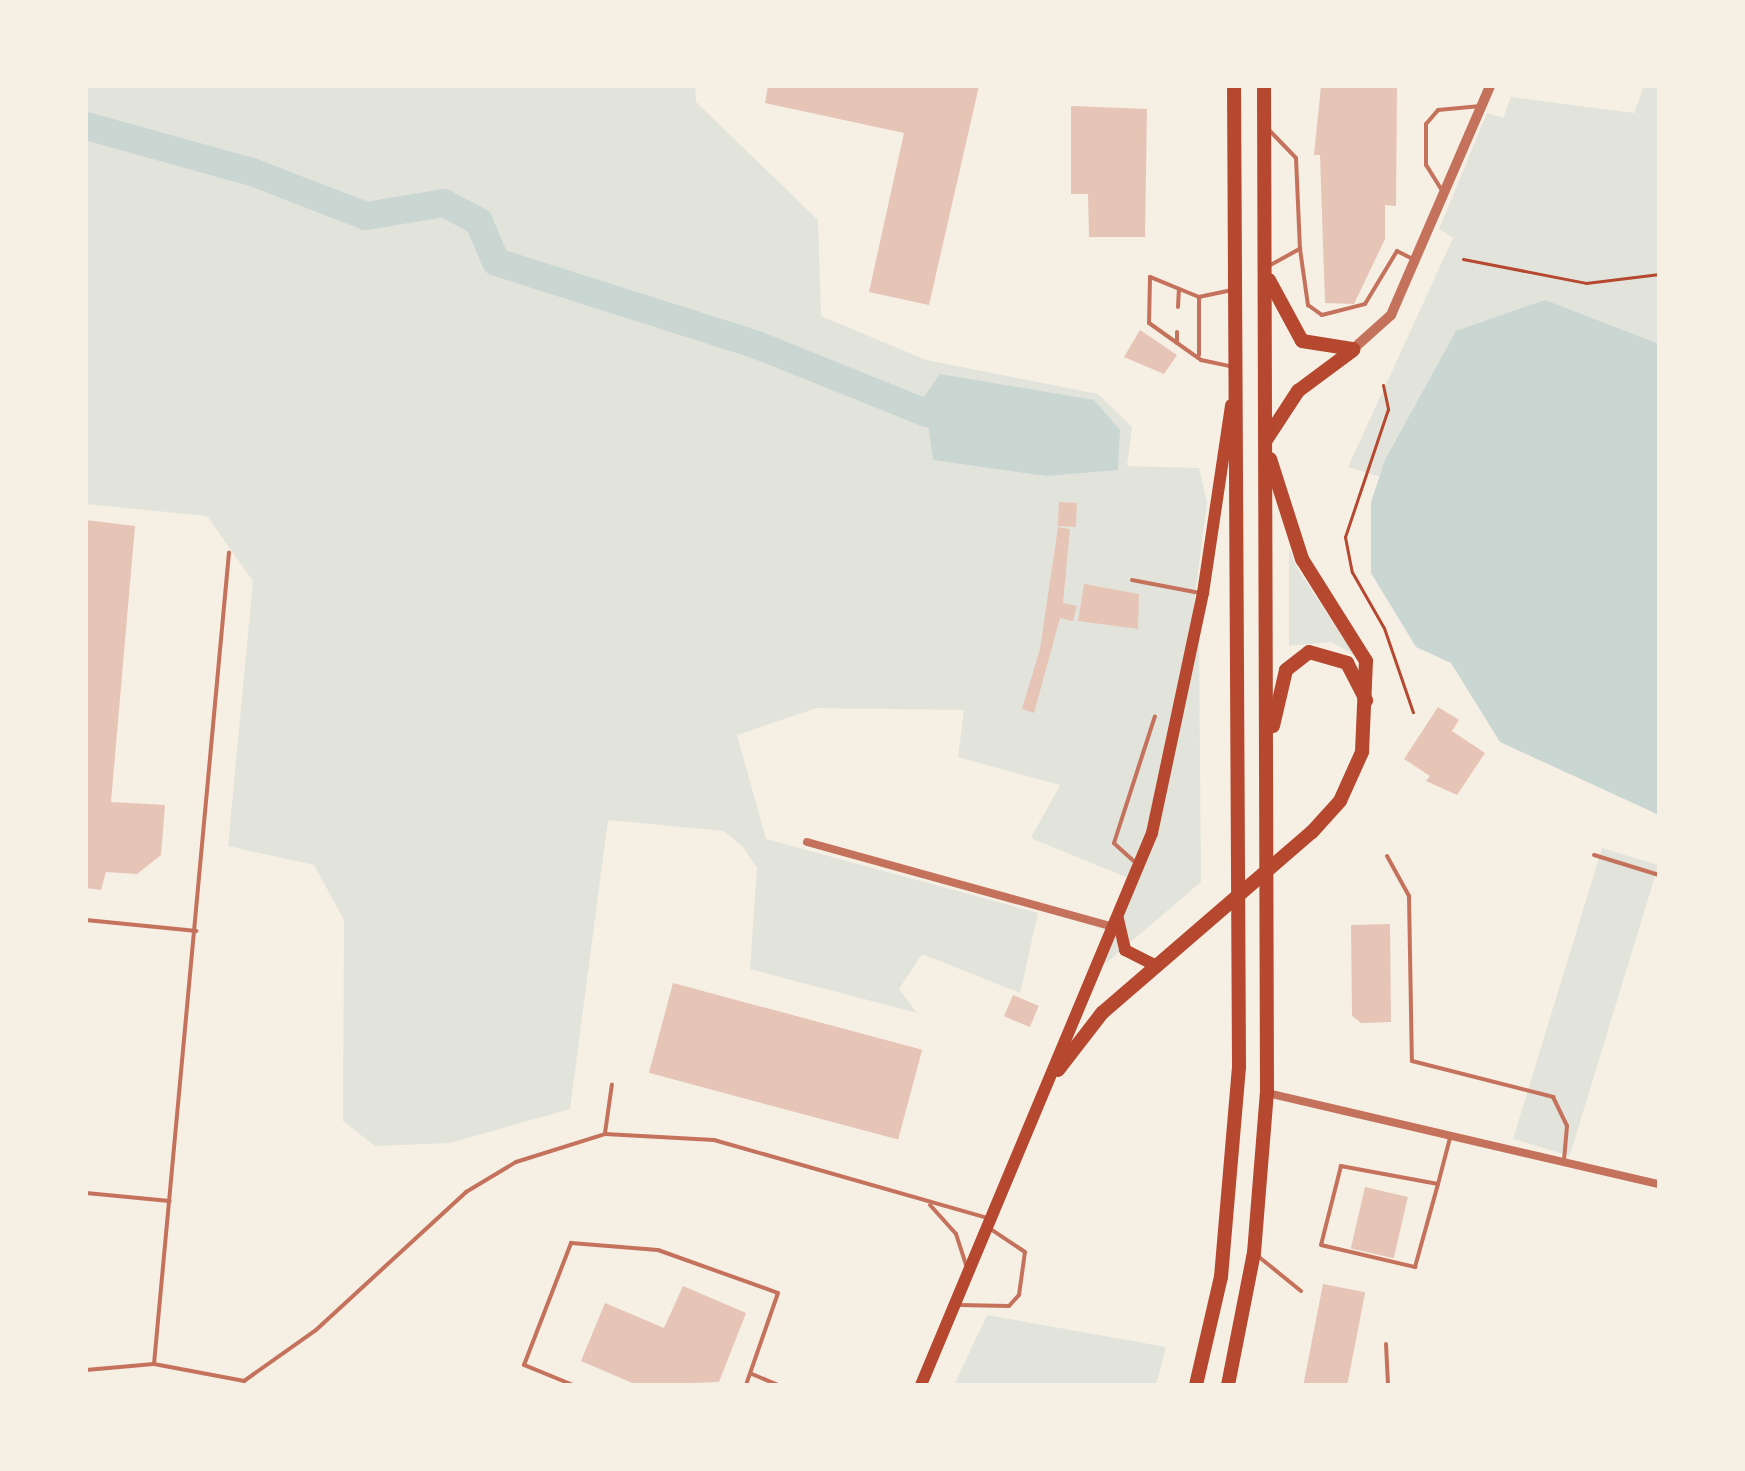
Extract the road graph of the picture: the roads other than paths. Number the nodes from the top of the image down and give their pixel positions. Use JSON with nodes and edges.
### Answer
{"nodes":[{"id":1,"x":1234,"y":86,"type":"edge"},
{"id":2,"x":1264,"y":86,"type":"edge"},
{"id":3,"x":1490,"y":86,"type":"edge"},
{"id":4,"x":1482,"y":106,"type":"junction"},
{"id":5,"x":1265,"y":125,"type":"junction"},
{"id":6,"x":1444,"y":194,"type":"junction"},
{"id":7,"x":1300,"y":249,"type":"junction"},
{"id":8,"x":1415,"y":260,"type":"junction"},
{"id":9,"x":1265,"y":268,"type":"junction"},
{"id":10,"x":1179,"y":289,"type":"junction"},
{"id":11,"x":1235,"y":290,"type":"junction"},
{"id":12,"x":1199,"y":297,"type":"junction"},
{"id":13,"x":1178,"y":307,"type":"dead end"},
{"id":14,"x":1177,"y":332,"type":"dead end"},
{"id":15,"x":1177,"y":343,"type":"junction"},
{"id":16,"x":1353,"y":349,"type":"junction"},
{"id":17,"x":1199,"y":356,"type":"junction"},
{"id":18,"x":1235,"y":371,"type":"junction"},
{"id":19,"x":1265,"y":443,"type":"junction"},
{"id":20,"x":229,"y":552,"type":"dead end"},
{"id":21,"x":1132,"y":580,"type":"dead end"},
{"id":22,"x":1203,"y":593,"type":"junction"},
{"id":23,"x":1367,"y":709,"type":"junction"},
{"id":24,"x":1155,"y":716,"type":"dead end"},
{"id":25,"x":1267,"y":762,"type":"junction"},
{"id":26,"x":807,"y":842,"type":"dead end"},
{"id":27,"x":1594,"y":855,"type":"dead end"},
{"id":28,"x":1387,"y":856,"type":"dead end"},
{"id":29,"x":1138,"y":866,"type":"junction"},
{"id":30,"x":1659,"y":875,"type":"edge"},
{"id":31,"x":86,"y":920,"type":"edge"},
{"id":32,"x":1114,"y":922,"type":"junction"},
{"id":33,"x":196,"y":931,"type":"junction"},
{"id":34,"x":1156,"y":966,"type":"junction"},
{"id":35,"x":1058,"y":1070,"type":"junction"},
{"id":36,"x":612,"y":1084,"type":"dead end"},
{"id":37,"x":1267,"y":1093,"type":"junction"},
{"id":38,"x":605,"y":1134,"type":"junction"},
{"id":39,"x":1451,"y":1135,"type":"junction"},
{"id":40,"x":1564,"y":1162,"type":"junction"},
{"id":41,"x":1438,"y":1184,"type":"junction"},
{"id":42,"x":1659,"y":1184,"type":"edge"},
{"id":43,"x":86,"y":1193,"type":"edge"},
{"id":44,"x":170,"y":1201,"type":"junction"},
{"id":45,"x":928,"y":1204,"type":"junction"},
{"id":46,"x":991,"y":1224,"type":"junction"},
{"id":47,"x":1254,"y":1253,"type":"junction"},
{"id":48,"x":968,"y":1276,"type":"junction"},
{"id":49,"x":1301,"y":1291,"type":"dead end"},
{"id":50,"x":956,"y":1304,"type":"junction"},
{"id":51,"x":1386,"y":1344,"type":"dead end"},
{"id":52,"x":154,"y":1364,"type":"junction"},
{"id":53,"x":86,"y":1370,"type":"edge"},
{"id":54,"x":752,"y":1374,"type":"junction"},
{"id":55,"x":228,"y":1378,"type":"junction"},
{"id":56,"x":227,"y":1385,"type":"edge"},
{"id":57,"x":573,"y":1385,"type":"edge"},
{"id":58,"x":746,"y":1385,"type":"edge"},
{"id":59,"x":778,"y":1385,"type":"edge"},
{"id":60,"x":921,"y":1385,"type":"edge"},
{"id":61,"x":1196,"y":1385,"type":"edge"},
{"id":62,"x":1228,"y":1385,"type":"edge"},
{"id":63,"x":1388,"y":1385,"type":"edge"}],
"edges":[{"from":1,"to":11,"type":"highway"},
{"from":2,"to":5,"type":"highway"},
{"from":3,"to":4,"type":"street"},
{"from":4,"to":6,"type":"street"},
{"from":4,"to":6,"type":"lane"},
{"from":5,"to":7,"type":"lane"},
{"from":5,"to":9,"type":"highway"},
{"from":6,"to":8,"type":"street"},
{"from":7,"to":8,"type":"lane"},
{"from":7,"to":9,"type":"lane"},
{"from":8,"to":16,"type":"street"},
{"from":9,"to":16,"type":"highway"},
{"from":9,"to":19,"type":"highway"},
{"from":10,"to":12,"type":"lane"},
{"from":10,"to":13,"type":"lane"},
{"from":10,"to":15,"type":"lane"},
{"from":11,"to":12,"type":"lane"},
{"from":11,"to":18,"type":"highway"},
{"from":12,"to":17,"type":"lane"},
{"from":14,"to":15,"type":"lane"},
{"from":15,"to":17,"type":"lane"},
{"from":16,"to":19,"type":"highway"},
{"from":17,"to":18,"type":"lane"},
{"from":18,"to":22,"type":"main road"},
{"from":18,"to":61,"type":"highway"},
{"from":19,"to":23,"type":"highway"},
{"from":19,"to":25,"type":"highway"},
{"from":20,"to":33,"type":"lane"},
{"from":21,"to":22,"type":"lane"},
{"from":22,"to":29,"type":"main road"},
{"from":23,"to":25,"type":"highway"},
{"from":23,"to":34,"type":"highway"},
{"from":24,"to":29,"type":"lane"},
{"from":25,"to":37,"type":"highway"},
{"from":26,"to":32,"type":"street"},
{"from":27,"to":30,"type":"lane"},
{"from":28,"to":40,"type":"lane"},
{"from":29,"to":32,"type":"main road"},
{"from":31,"to":33,"type":"lane"},
{"from":32,"to":34,"type":"main road"},
{"from":32,"to":35,"type":"main road"},
{"from":33,"to":44,"type":"lane"},
{"from":34,"to":35,"type":"highway"},
{"from":35,"to":46,"type":"main road"},
{"from":36,"to":38,"type":"lane"},
{"from":37,"to":39,"type":"street"},
{"from":37,"to":47,"type":"highway"},
{"from":38,"to":45,"type":"lane"},
{"from":38,"to":55,"type":"lane"},
{"from":39,"to":40,"type":"street"},
{"from":39,"to":41,"type":"lane"},
{"from":40,"to":42,"type":"street"},
{"from":41,"to":41,"type":"lane"},
{"from":43,"to":44,"type":"lane"},
{"from":44,"to":52,"type":"lane"},
{"from":45,"to":46,"type":"lane"},
{"from":45,"to":48,"type":"lane"},
{"from":46,"to":48,"type":"main road"},
{"from":46,"to":50,"type":"lane"},
{"from":47,"to":49,"type":"lane"},
{"from":47,"to":62,"type":"highway"},
{"from":48,"to":50,"type":"main road"},
{"from":50,"to":60,"type":"main road"},
{"from":51,"to":63,"type":"lane"},
{"from":52,"to":53,"type":"lane"},
{"from":52,"to":55,"type":"lane"},
{"from":54,"to":57,"type":"lane"},
{"from":54,"to":58,"type":"lane"},
{"from":54,"to":59,"type":"lane"},
{"from":55,"to":56,"type":"lane"}]}
